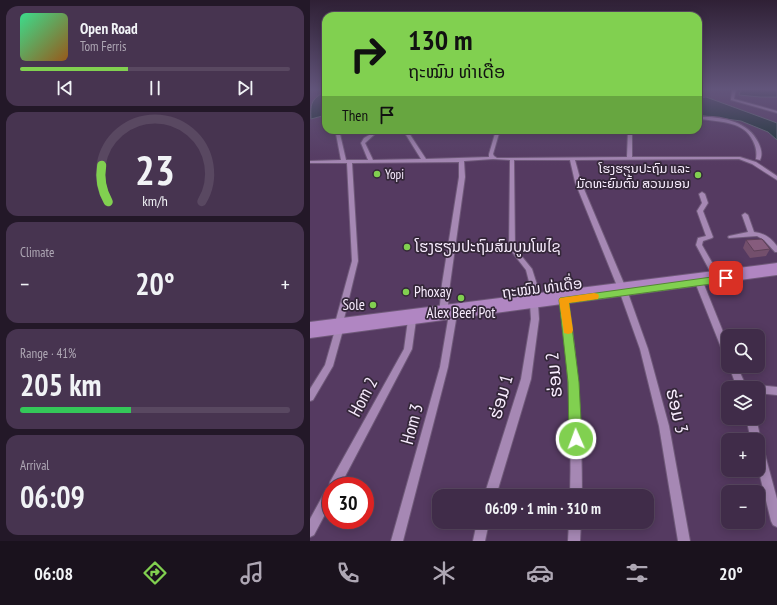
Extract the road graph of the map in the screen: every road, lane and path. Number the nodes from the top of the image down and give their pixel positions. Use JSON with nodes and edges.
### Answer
{"nodes":[{"id":1,"x":702,"y":118,"type":"edge"},
{"id":2,"x":338,"y":134,"type":"dead end"},
{"id":3,"x":373,"y":134,"type":"edge"},
{"id":4,"x":408,"y":134,"type":"edge"},
{"id":5,"x":497,"y":134,"type":"edge"},
{"id":6,"x":630,"y":134,"type":"edge"},
{"id":7,"x":493,"y":158,"type":"junction"},
{"id":8,"x":629,"y":159,"type":"junction"},
{"id":9,"x":758,"y":159,"type":"junction"},
{"id":10,"x":461,"y":160,"type":"junction"},
{"id":11,"x":512,"y":160,"type":"junction"},
{"id":12,"x":572,"y":160,"type":"junction"},
{"id":13,"x":748,"y":160,"type":"junction"},
{"id":14,"x":425,"y":161,"type":"junction"},
{"id":15,"x":310,"y":162,"type":"edge"},
{"id":16,"x":346,"y":162,"type":"junction"},
{"id":17,"x":372,"y":162,"type":"junction"},
{"id":18,"x":760,"y":166,"type":"junction"},
{"id":19,"x":777,"y":178,"type":"edge"},
{"id":20,"x":702,"y":194,"type":"dead end"},
{"id":21,"x":745,"y":215,"type":"dead end"},
{"id":22,"x":752,"y":234,"type":"junction"},
{"id":23,"x":731,"y":237,"type":"dead end"},
{"id":24,"x":777,"y":250,"type":"edge"},
{"id":25,"x":777,"y":266,"type":"edge"},
{"id":26,"x":777,"y":272,"type":"edge"},
{"id":27,"x":714,"y":273,"type":"junction"},
{"id":28,"x":699,"y":282,"type":"junction"},
{"id":29,"x":623,"y":290,"type":"junction"},
{"id":30,"x":536,"y":300,"type":"junction"},
{"id":31,"x":564,"y":300,"type":"junction"},
{"id":32,"x":447,"y":313,"type":"junction"},
{"id":33,"x":412,"y":320,"type":"junction"},
{"id":34,"x":310,"y":326,"type":"edge"},
{"id":35,"x":339,"y":326,"type":"junction"},
{"id":36,"x":310,"y":334,"type":"edge"},
{"id":37,"x":721,"y":337,"type":"edge"},
{"id":38,"x":765,"y":390,"type":"edge"},
{"id":39,"x":777,"y":391,"type":"edge"},
{"id":40,"x":310,"y":397,"type":"edge"},
{"id":41,"x":765,"y":474,"type":"edge"},
{"id":42,"x":339,"y":477,"type":"edge"},
{"id":43,"x":492,"y":489,"type":"edge"},
{"id":44,"x":576,"y":489,"type":"edge"},
{"id":45,"x":322,"y":509,"type":"edge"},
{"id":46,"x":777,"y":521,"type":"edge"},
{"id":47,"x":482,"y":529,"type":"edge"},
{"id":48,"x":575,"y":529,"type":"edge"},
{"id":49,"x":310,"y":531,"type":"edge"},
{"id":50,"x":397,"y":541,"type":"edge"},
{"id":51,"x":479,"y":541,"type":"edge"},
{"id":52,"x":574,"y":541,"type":"edge"},
{"id":53,"x":684,"y":541,"type":"edge"}],
"edges":[{"from":1,"to":9,"type":"street"},
{"from":2,"to":16,"type":"street"},
{"from":3,"to":17,"type":"street"},
{"from":4,"to":14,"type":"street"},
{"from":5,"to":7,"type":"street"},
{"from":6,"to":8,"type":"street"},
{"from":7,"to":10,"type":"street"},
{"from":7,"to":11,"type":"street"},
{"from":8,"to":12,"type":"street"},
{"from":8,"to":13,"type":"street"},
{"from":9,"to":13,"type":"street"},
{"from":9,"to":18,"type":"street"},
{"from":10,"to":14,"type":"street"},
{"from":10,"to":32,"type":"street","name":"Hom 3"},
{"from":11,"to":12,"type":"street"},
{"from":11,"to":30,"type":"street","name":"ຮ່ອມ 1"},
{"from":12,"to":29,"type":"street","name":"ຮ່ອມ 3"},
{"from":13,"to":18,"type":"street"},
{"from":14,"to":17,"type":"street"},
{"from":15,"to":16,"type":"street"},
{"from":16,"to":17,"type":"street"},
{"from":16,"to":35,"type":"street"},
{"from":18,"to":19,"type":"street"},
{"from":20,"to":27,"type":"street"},
{"from":21,"to":22,"type":"street"},
{"from":22,"to":23,"type":"street"},
{"from":22,"to":24,"type":"street"},
{"from":25,"to":27,"type":"main road","name":"ຖະໝົນ ທ່າເດື່ອ"},
{"from":26,"to":28,"type":"main road","name":"ຖະໝົນ ທ່າເດື່ອ"},
{"from":27,"to":29,"type":"main road","name":"ຖະໝົນ ທ່າເດື່ອ"},
{"from":28,"to":29,"type":"main road","name":"ຖະໝົນ ທ່າເດື່ອ"},
{"from":28,"to":37,"type":"street"},
{"from":29,"to":30,"type":"main road","name":"ຖະໝົນ ທ່າເດື່ອ"},
{"from":29,"to":31,"type":"main road","name":"ຖະໝົນ ທ່າເດື່ອ"},
{"from":29,"to":53,"type":"street","name":"ຮ່ອມ 3"},
{"from":30,"to":31,"type":"main road","name":"ຖະໝົນ ທ່າເດື່ອ"},
{"from":30,"to":32,"type":"main road","name":"ຖະໝົນ ທ່າເດື່ອ"},
{"from":30,"to":43,"type":"street","name":"ຮ່ອມ 1"},
{"from":31,"to":44,"type":"street","name":"ຮ່ອມ 2"},
{"from":32,"to":33,"type":"main road","name":"ຖະໝົນ ທ່າເດື່ອ"},
{"from":32,"to":35,"type":"main road","name":"ຖະໝົນ ທ່າເດື່ອ"},
{"from":32,"to":50,"type":"street","name":"Hom 3"},
{"from":33,"to":35,"type":"main road","name":"ຖະໝົນ ທ່າເດື່ອ"},
{"from":33,"to":42,"type":"street","name":"Hom 2"},
{"from":34,"to":35,"type":"main road","name":"ຖະໝົນ ທ່າເດື່ອ"},
{"from":35,"to":36,"type":"main road","name":"ຖະໝົນ ທ່າເດື່ອ"},
{"from":35,"to":40,"type":"street"},
{"from":38,"to":39,"type":"street"},
{"from":41,"to":46,"type":"street"},
{"from":45,"to":49,"type":"street"},
{"from":47,"to":51,"type":"street"},
{"from":48,"to":52,"type":"street"}]}
